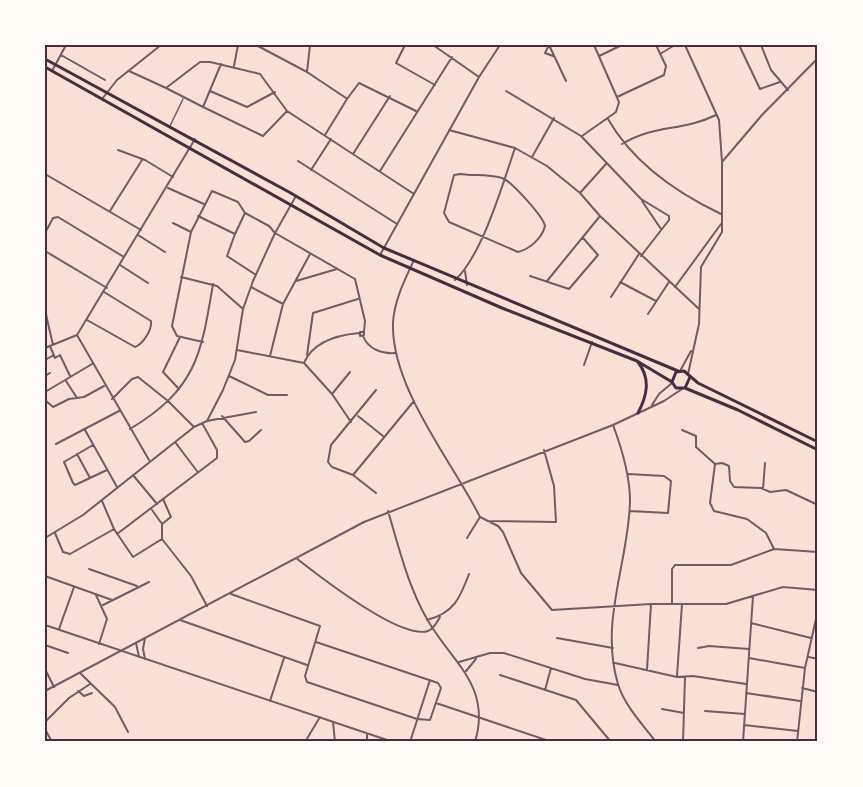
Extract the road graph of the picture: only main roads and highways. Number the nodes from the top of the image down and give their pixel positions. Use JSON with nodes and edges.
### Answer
{"nodes":[{"id":1,"x":45,"y":58,"type":"edge"},
{"id":2,"x":45,"y":67,"type":"edge"},
{"id":3,"x":637,"y":361,"type":"junction"},
{"id":4,"x":679,"y":371,"type":"junction"},
{"id":5,"x":689,"y":376,"type":"junction"},
{"id":6,"x":672,"y":382,"type":"junction"},
{"id":7,"x":684,"y":388,"type":"junction"},
{"id":8,"x":638,"y":413,"type":"road end"},
{"id":9,"x":818,"y":442,"type":"edge"},
{"id":10,"x":818,"y":450,"type":"edge"}],
"edges":[{"from":1,"to":4,"type":"main road"},
{"from":2,"to":3,"type":"main road"},
{"from":3,"to":6,"type":"main road"},
{"from":3,"to":8,"type":"main road"},
{"from":4,"to":5,"type":"main road"},
{"from":4,"to":6,"type":"main road"},
{"from":5,"to":7,"type":"main road"},
{"from":5,"to":9,"type":"main road"},
{"from":6,"to":7,"type":"main road"},
{"from":7,"to":10,"type":"main road"}]}
